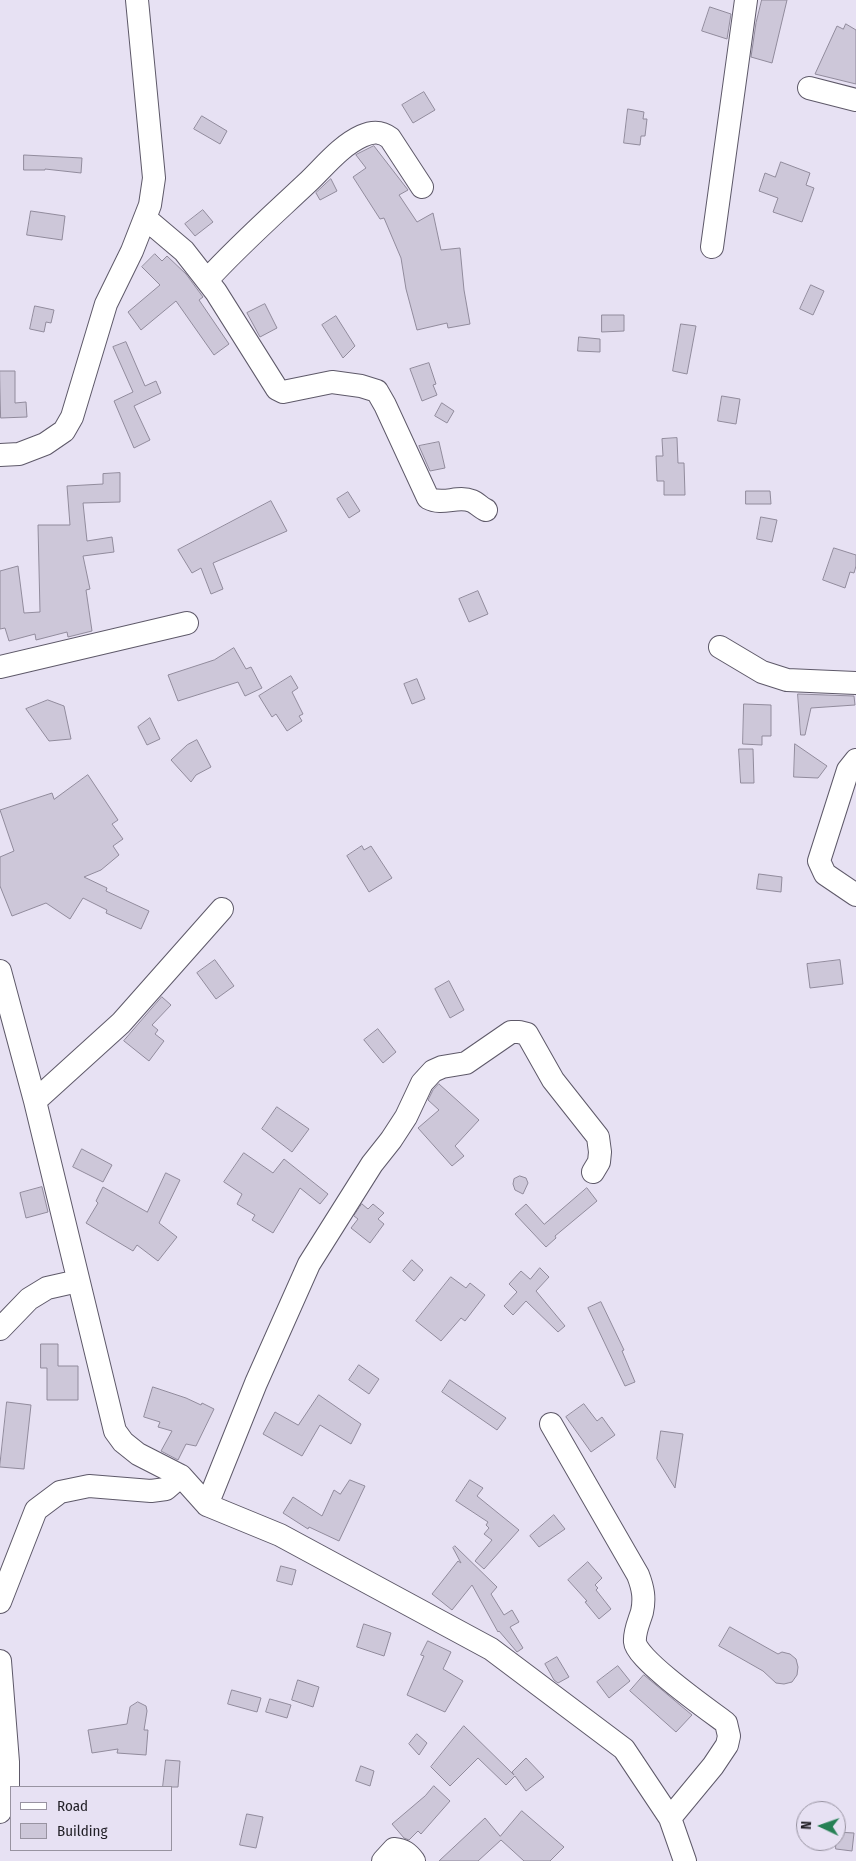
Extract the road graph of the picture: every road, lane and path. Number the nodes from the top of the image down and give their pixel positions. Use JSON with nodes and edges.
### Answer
{"nodes":[{"id":1,"x":137,"y":0,"type":"edge"},
{"id":2,"x":746,"y":0,"type":"edge"},
{"id":3,"x":809,"y":88,"type":"dead end"},
{"id":4,"x":856,"y":100,"type":"edge"},
{"id":5,"x":422,"y":187,"type":"dead end"},
{"id":6,"x":145,"y":218,"type":"junction"},
{"id":7,"x":712,"y":248,"type":"dead end"},
{"id":8,"x":207,"y":280,"type":"junction"},
{"id":9,"x":0,"y":455,"type":"edge"},
{"id":10,"x":486,"y":510,"type":"dead end"},
{"id":11,"x":187,"y":623,"type":"dead end"},
{"id":12,"x":720,"y":647,"type":"dead end"},
{"id":13,"x":0,"y":667,"type":"edge"},
{"id":14,"x":856,"y":683,"type":"edge"},
{"id":15,"x":856,"y":760,"type":"edge"},
{"id":16,"x":856,"y":895,"type":"edge"},
{"id":17,"x":222,"y":909,"type":"dead end"},
{"id":18,"x":0,"y":971,"type":"edge"},
{"id":19,"x":35,"y":1101,"type":"junction"},
{"id":20,"x":593,"y":1172,"type":"dead end"},
{"id":21,"x":78,"y":1281,"type":"junction"},
{"id":22,"x":0,"y":1329,"type":"edge"},
{"id":23,"x":551,"y":1424,"type":"dead end"},
{"id":24,"x":181,"y":1476,"type":"junction"},
{"id":25,"x":207,"y":1504,"type":"junction"},
{"id":26,"x":0,"y":1602,"type":"edge"},
{"id":27,"x":0,"y":1661,"type":"edge"},
{"id":28,"x":0,"y":1812,"type":"edge"},
{"id":29,"x":670,"y":1818,"type":"junction"},
{"id":30,"x":383,"y":1861,"type":"edge"},
{"id":31,"x":414,"y":1861,"type":"edge"},
{"id":32,"x":685,"y":1861,"type":"edge"}],
"edges":[{"from":1,"to":6,"type":"street"},
{"from":2,"to":7,"type":"street"},
{"from":3,"to":4,"type":"street"},
{"from":5,"to":8,"type":"street"},
{"from":6,"to":8,"type":"street"},
{"from":6,"to":9,"type":"street"},
{"from":8,"to":10,"type":"street"},
{"from":11,"to":13,"type":"street"},
{"from":12,"to":14,"type":"street"},
{"from":15,"to":16,"type":"street"},
{"from":17,"to":19,"type":"street"},
{"from":18,"to":19,"type":"street"},
{"from":19,"to":21,"type":"street"},
{"from":20,"to":25,"type":"street"},
{"from":21,"to":22,"type":"street"},
{"from":21,"to":24,"type":"street"},
{"from":23,"to":29,"type":"street"},
{"from":24,"to":25,"type":"street"},
{"from":24,"to":26,"type":"street"},
{"from":25,"to":29,"type":"street"},
{"from":27,"to":28,"type":"street"},
{"from":29,"to":32,"type":"street"},
{"from":30,"to":31,"type":"street"}]}
